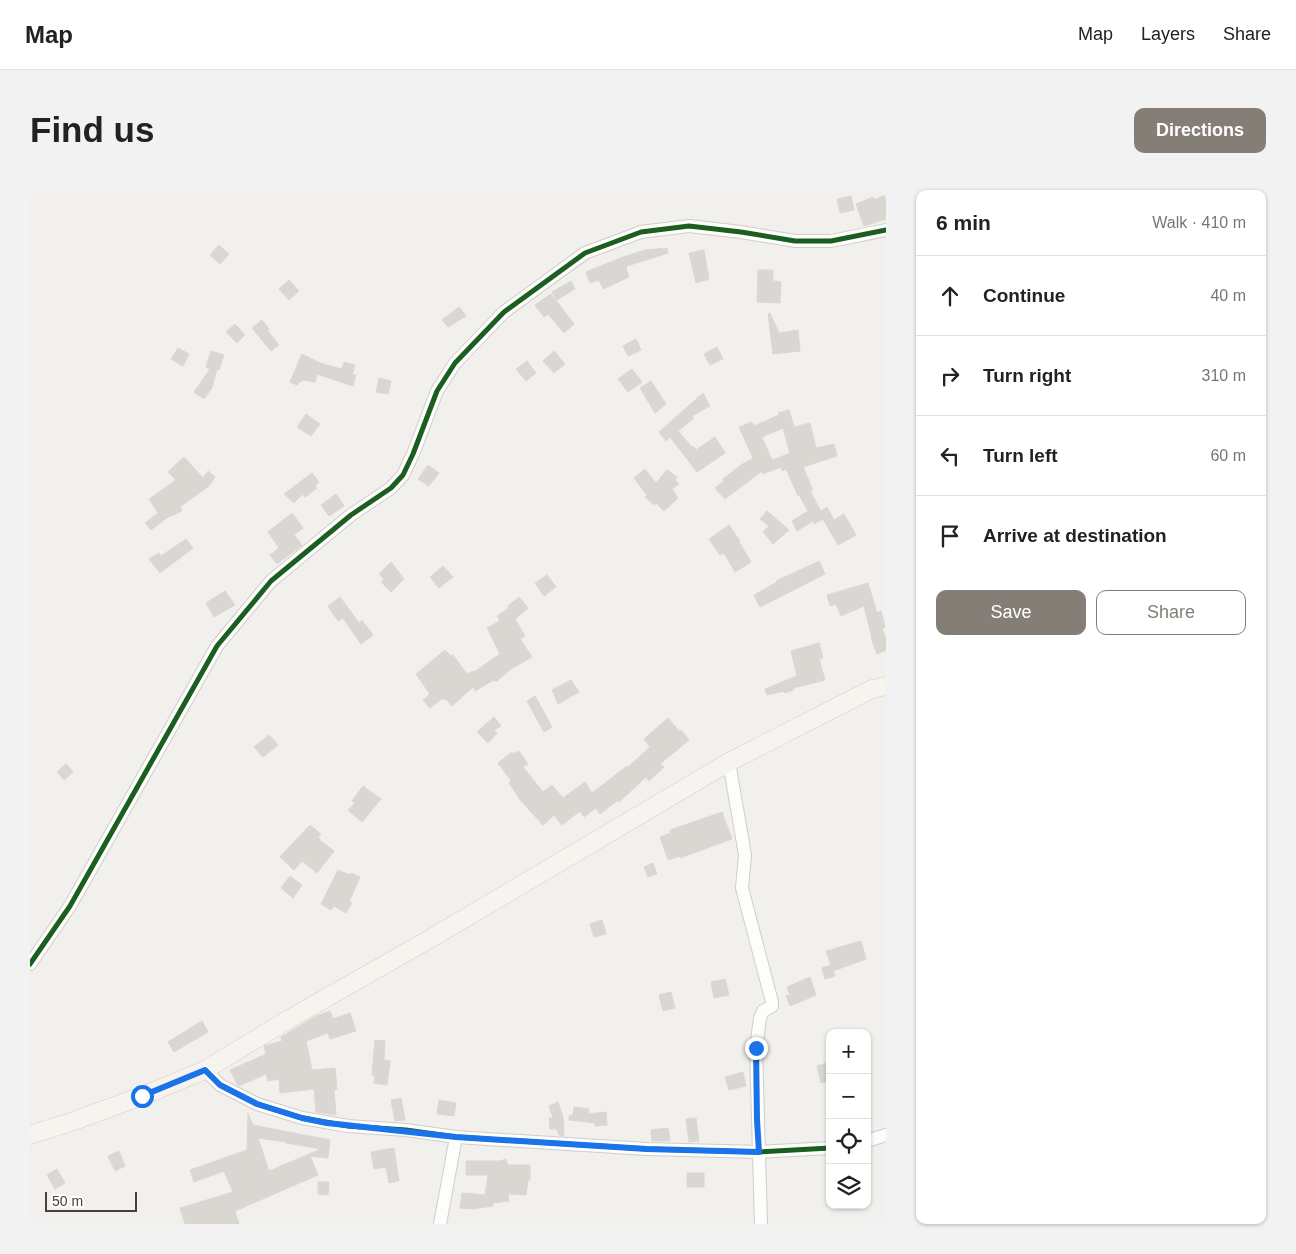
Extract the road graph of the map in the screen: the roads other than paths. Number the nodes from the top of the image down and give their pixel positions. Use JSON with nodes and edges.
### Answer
{"nodes":[{"id":1,"x":886,"y":230,"type":"edge"},
{"id":2,"x":886,"y":686,"type":"edge"},
{"id":3,"x":729,"y":762,"type":"junction"},
{"id":4,"x":30,"y":964,"type":"edge"},
{"id":5,"x":205,"y":1070,"type":"junction"},
{"id":6,"x":30,"y":1135,"type":"edge"},
{"id":7,"x":886,"y":1135,"type":"edge"},
{"id":8,"x":456,"y":1137,"type":"junction"},
{"id":9,"x":871,"y":1140,"type":"edge"},
{"id":10,"x":826,"y":1148,"type":"edge"},
{"id":11,"x":759,"y":1152,"type":"junction"},
{"id":12,"x":440,"y":1224,"type":"edge"},
{"id":13,"x":761,"y":1224,"type":"edge"}],
"edges":[{"from":1,"to":4,"type":"street"},
{"from":2,"to":3,"type":"main road"},
{"from":3,"to":5,"type":"main road"},
{"from":3,"to":11,"type":"street"},
{"from":5,"to":6,"type":"main road"},
{"from":5,"to":8,"type":"street"},
{"from":7,"to":9,"type":"street"},
{"from":8,"to":11,"type":"street"},
{"from":8,"to":12,"type":"street"},
{"from":10,"to":11,"type":"street"},
{"from":11,"to":13,"type":"street"}]}
